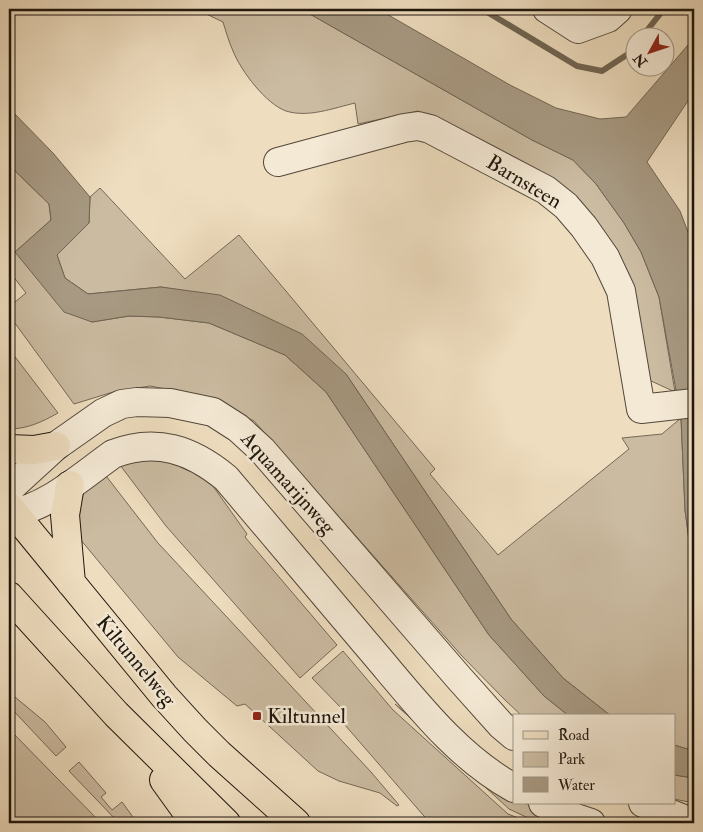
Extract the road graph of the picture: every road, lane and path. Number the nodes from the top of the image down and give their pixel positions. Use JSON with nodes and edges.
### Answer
{"nodes":[{"id":1,"x":546,"y":9,"type":"edge"},
{"id":2,"x":618,"y":9,"type":"edge"},
{"id":3,"x":278,"y":162,"type":"dead end"},
{"id":4,"x":694,"y":403,"type":"edge"},
{"id":5,"x":56,"y":446,"type":"junction"},
{"id":6,"x":9,"y":449,"type":"edge"},
{"id":7,"x":70,"y":484,"type":"junction"},
{"id":8,"x":10,"y":506,"type":"edge"},
{"id":9,"x":71,"y":583,"type":"junction"},
{"id":10,"x":9,"y":596,"type":"edge"},
{"id":11,"x":116,"y":714,"type":"junction"},
{"id":12,"x":513,"y":735,"type":"edge"},
{"id":13,"x":513,"y":787,"type":"edge"},
{"id":14,"x":545,"y":804,"type":"edge"},
{"id":15,"x":646,"y":804,"type":"edge"},
{"id":16,"x":281,"y":817,"type":"edge"},
{"id":17,"x":694,"y":822,"type":"edge"},
{"id":18,"x":183,"y":823,"type":"edge"},
{"id":19,"x":195,"y":823,"type":"edge"},
{"id":20,"x":208,"y":823,"type":"edge"},
{"id":21,"x":226,"y":823,"type":"edge"},
{"id":22,"x":296,"y":823,"type":"edge"},
{"id":23,"x":305,"y":823,"type":"edge"},
{"id":24,"x":591,"y":823,"type":"edge"}],
"edges":[{"from":1,"to":2,"type":"street"},
{"from":3,"to":4,"type":"street","name":"Barnsteen"},
{"from":5,"to":6,"type":"main road"},
{"from":5,"to":8,"type":"street","name":"Aquamarijnweg"},
{"from":5,"to":12,"type":"street","name":"Aquamarijnweg"},
{"from":7,"to":8,"type":"street","name":"Aquamarijnweg"},
{"from":7,"to":9,"type":"main road"},
{"from":7,"to":13,"type":"street","name":"Aquamarijnweg"},
{"from":8,"to":9,"type":"main road","name":"Kiltunnelweg"},
{"from":9,"to":16,"type":"main road","name":"Kiltunnelweg"},
{"from":10,"to":11,"type":"main road"},
{"from":11,"to":18,"type":"main road"},
{"from":11,"to":19,"type":"main road"},
{"from":11,"to":20,"type":"main road"},
{"from":11,"to":21,"type":"main road"},
{"from":14,"to":24,"type":"street"},
{"from":15,"to":17,"type":"street"},
{"from":16,"to":22,"type":"main road","name":"Kiltunnelweg"},
{"from":16,"to":23,"type":"main road","name":"Kiltunnelweg"}]}
